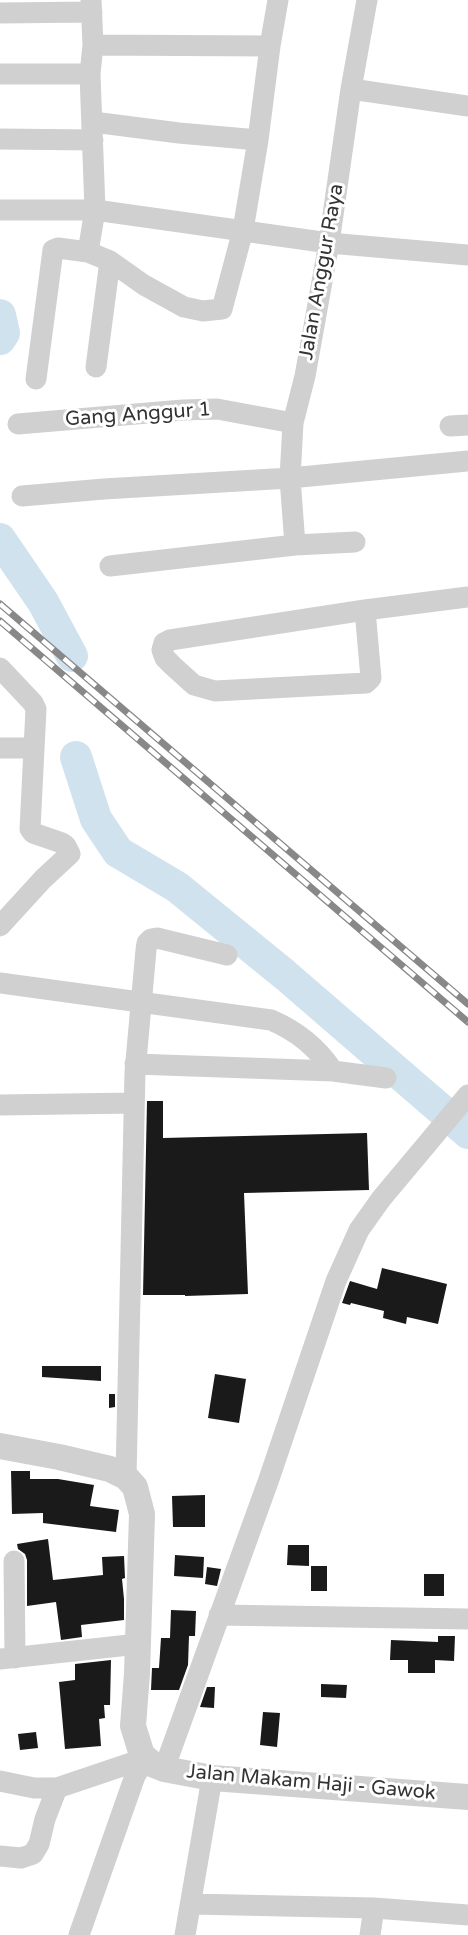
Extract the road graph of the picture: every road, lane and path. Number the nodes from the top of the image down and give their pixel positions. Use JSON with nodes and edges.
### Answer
{"nodes":[{"id":1,"x":278,"y":0,"type":"edge"},
{"id":2,"x":367,"y":0,"type":"edge"},
{"id":3,"x":91,"y":6,"type":"edge"},
{"id":4,"x":0,"y":13,"type":"edge"},
{"id":5,"x":93,"y":45,"type":"junction"},
{"id":6,"x":270,"y":46,"type":"junction"},
{"id":7,"x":0,"y":74,"type":"edge"},
{"id":8,"x":90,"y":74,"type":"junction"},
{"id":9,"x":351,"y":89,"type":"junction"},
{"id":10,"x":468,"y":106,"type":"edge"},
{"id":11,"x":93,"y":131,"type":"junction"},
{"id":12,"x":0,"y":139,"type":"edge"},
{"id":13,"x":258,"y":140,"type":"junction"},
{"id":14,"x":0,"y":210,"type":"edge"},
{"id":15,"x":95,"y":210,"type":"junction"},
{"id":16,"x":243,"y":230,"type":"junction"},
{"id":17,"x":328,"y":243,"type":"junction"},
{"id":18,"x":88,"y":252,"type":"junction"},
{"id":19,"x":468,"y":255,"type":"edge"},
{"id":20,"x":110,"y":261,"type":"junction"},
{"id":21,"x":96,"y":367,"type":"dead end"},
{"id":22,"x":36,"y":379,"type":"dead end"},
{"id":23,"x":293,"y":423,"type":"junction"},
{"id":24,"x":18,"y":424,"type":"dead end"},
{"id":25,"x":468,"y":461,"type":"edge"},
{"id":26,"x":290,"y":478,"type":"junction"},
{"id":27,"x":22,"y":496,"type":"dead end"},
{"id":28,"x":355,"y":542,"type":"dead end"},
{"id":29,"x":295,"y":545,"type":"junction"},
{"id":30,"x":110,"y":566,"type":"dead end"},
{"id":31,"x":468,"y":597,"type":"edge"},
{"id":32,"x":365,"y":610,"type":"junction"},
{"id":33,"x":0,"y":668,"type":"edge"},
{"id":34,"x":0,"y":748,"type":"edge"},
{"id":35,"x":33,"y":748,"type":"junction"},
{"id":36,"x":0,"y":926,"type":"edge"},
{"id":37,"x":227,"y":955,"type":"dead end"},
{"id":38,"x":0,"y":983,"type":"edge"},
{"id":39,"x":142,"y":1003,"type":"junction"},
{"id":40,"x":135,"y":1064,"type":"junction"},
{"id":41,"x":333,"y":1071,"type":"junction"},
{"id":42,"x":386,"y":1078,"type":"dead end"},
{"id":43,"x":468,"y":1095,"type":"edge"},
{"id":44,"x":134,"y":1103,"type":"junction"},
{"id":45,"x":0,"y":1105,"type":"edge"},
{"id":46,"x":0,"y":1446,"type":"edge"},
{"id":47,"x":126,"y":1477,"type":"junction"},
{"id":48,"x":14,"y":1561,"type":"dead end"},
{"id":49,"x":219,"y":1615,"type":"junction"},
{"id":50,"x":468,"y":1619,"type":"edge"},
{"id":51,"x":138,"y":1644,"type":"junction"},
{"id":52,"x":7,"y":1659,"type":"edge"},
{"id":53,"x":154,"y":1764,"type":"junction"},
{"id":54,"x":212,"y":1778,"type":"junction"},
{"id":55,"x":0,"y":1781,"type":"edge"},
{"id":56,"x":57,"y":1788,"type":"junction"},
{"id":57,"x":468,"y":1797,"type":"edge"},
{"id":58,"x":0,"y":1856,"type":"edge"},
{"id":59,"x":191,"y":1904,"type":"junction"},
{"id":60,"x":374,"y":1908,"type":"junction"},
{"id":61,"x":468,"y":1915,"type":"edge"},
{"id":62,"x":79,"y":1935,"type":"edge"},
{"id":63,"x":186,"y":1935,"type":"edge"},
{"id":64,"x":370,"y":1935,"type":"edge"}],
"edges":[{"from":1,"to":6,"type":"street"},
{"from":2,"to":9,"type":"street","name":"Jalan Anggur Raya"},
{"from":3,"to":4,"type":"street"},
{"from":3,"to":5,"type":"street"},
{"from":5,"to":6,"type":"street"},
{"from":5,"to":8,"type":"street"},
{"from":6,"to":13,"type":"street"},
{"from":7,"to":8,"type":"street"},
{"from":8,"to":11,"type":"street"},
{"from":9,"to":10,"type":"street"},
{"from":9,"to":17,"type":"street","name":"Jalan Anggur Raya"},
{"from":11,"to":12,"type":"street"},
{"from":11,"to":13,"type":"street"},
{"from":11,"to":15,"type":"street"},
{"from":13,"to":16,"type":"street"},
{"from":14,"to":15,"type":"street"},
{"from":15,"to":16,"type":"street"},
{"from":15,"to":18,"type":"street"},
{"from":16,"to":17,"type":"street"},
{"from":16,"to":20,"type":"street"},
{"from":17,"to":19,"type":"street"},
{"from":17,"to":23,"type":"street","name":"Jalan Anggur Raya"},
{"from":18,"to":20,"type":"street"},
{"from":18,"to":22,"type":"street"},
{"from":20,"to":21,"type":"street"},
{"from":23,"to":24,"type":"street","name":"Gang Anggur 1"},
{"from":23,"to":26,"type":"street","name":"Jalan Anggur Raya"},
{"from":25,"to":26,"type":"street"},
{"from":26,"to":27,"type":"street"},
{"from":26,"to":29,"type":"street","name":"Jalan Anggur Raya"},
{"from":28,"to":29,"type":"street"},
{"from":29,"to":30,"type":"street"},
{"from":31,"to":32,"type":"street"},
{"from":32,"to":32,"type":"street"},
{"from":33,"to":35,"type":"street"},
{"from":34,"to":35,"type":"street"},
{"from":35,"to":36,"type":"street"},
{"from":37,"to":39,"type":"street"},
{"from":38,"to":39,"type":"street"},
{"from":39,"to":40,"type":"street"},
{"from":39,"to":41,"type":"street"},
{"from":40,"to":41,"type":"street"},
{"from":40,"to":44,"type":"street"},
{"from":41,"to":42,"type":"street"},
{"from":43,"to":49,"type":"street"},
{"from":44,"to":45,"type":"street"},
{"from":44,"to":47,"type":"street"},
{"from":46,"to":47,"type":"street"},
{"from":47,"to":51,"type":"street"},
{"from":48,"to":52,"type":"street"},
{"from":49,"to":50,"type":"street"},
{"from":49,"to":53,"type":"street"},
{"from":51,"to":52,"type":"street"},
{"from":51,"to":53,"type":"street"},
{"from":53,"to":54,"type":"street","name":"Jalan Makam Haji - Gawok"},
{"from":53,"to":56,"type":"street"},
{"from":53,"to":62,"type":"street"},
{"from":54,"to":57,"type":"street","name":"Jalan Makam Haji - Gawok"},
{"from":54,"to":59,"type":"street"},
{"from":55,"to":56,"type":"street"},
{"from":56,"to":58,"type":"street"},
{"from":59,"to":60,"type":"street"},
{"from":59,"to":63,"type":"street"},
{"from":60,"to":61,"type":"street"},
{"from":60,"to":64,"type":"street"}]}
